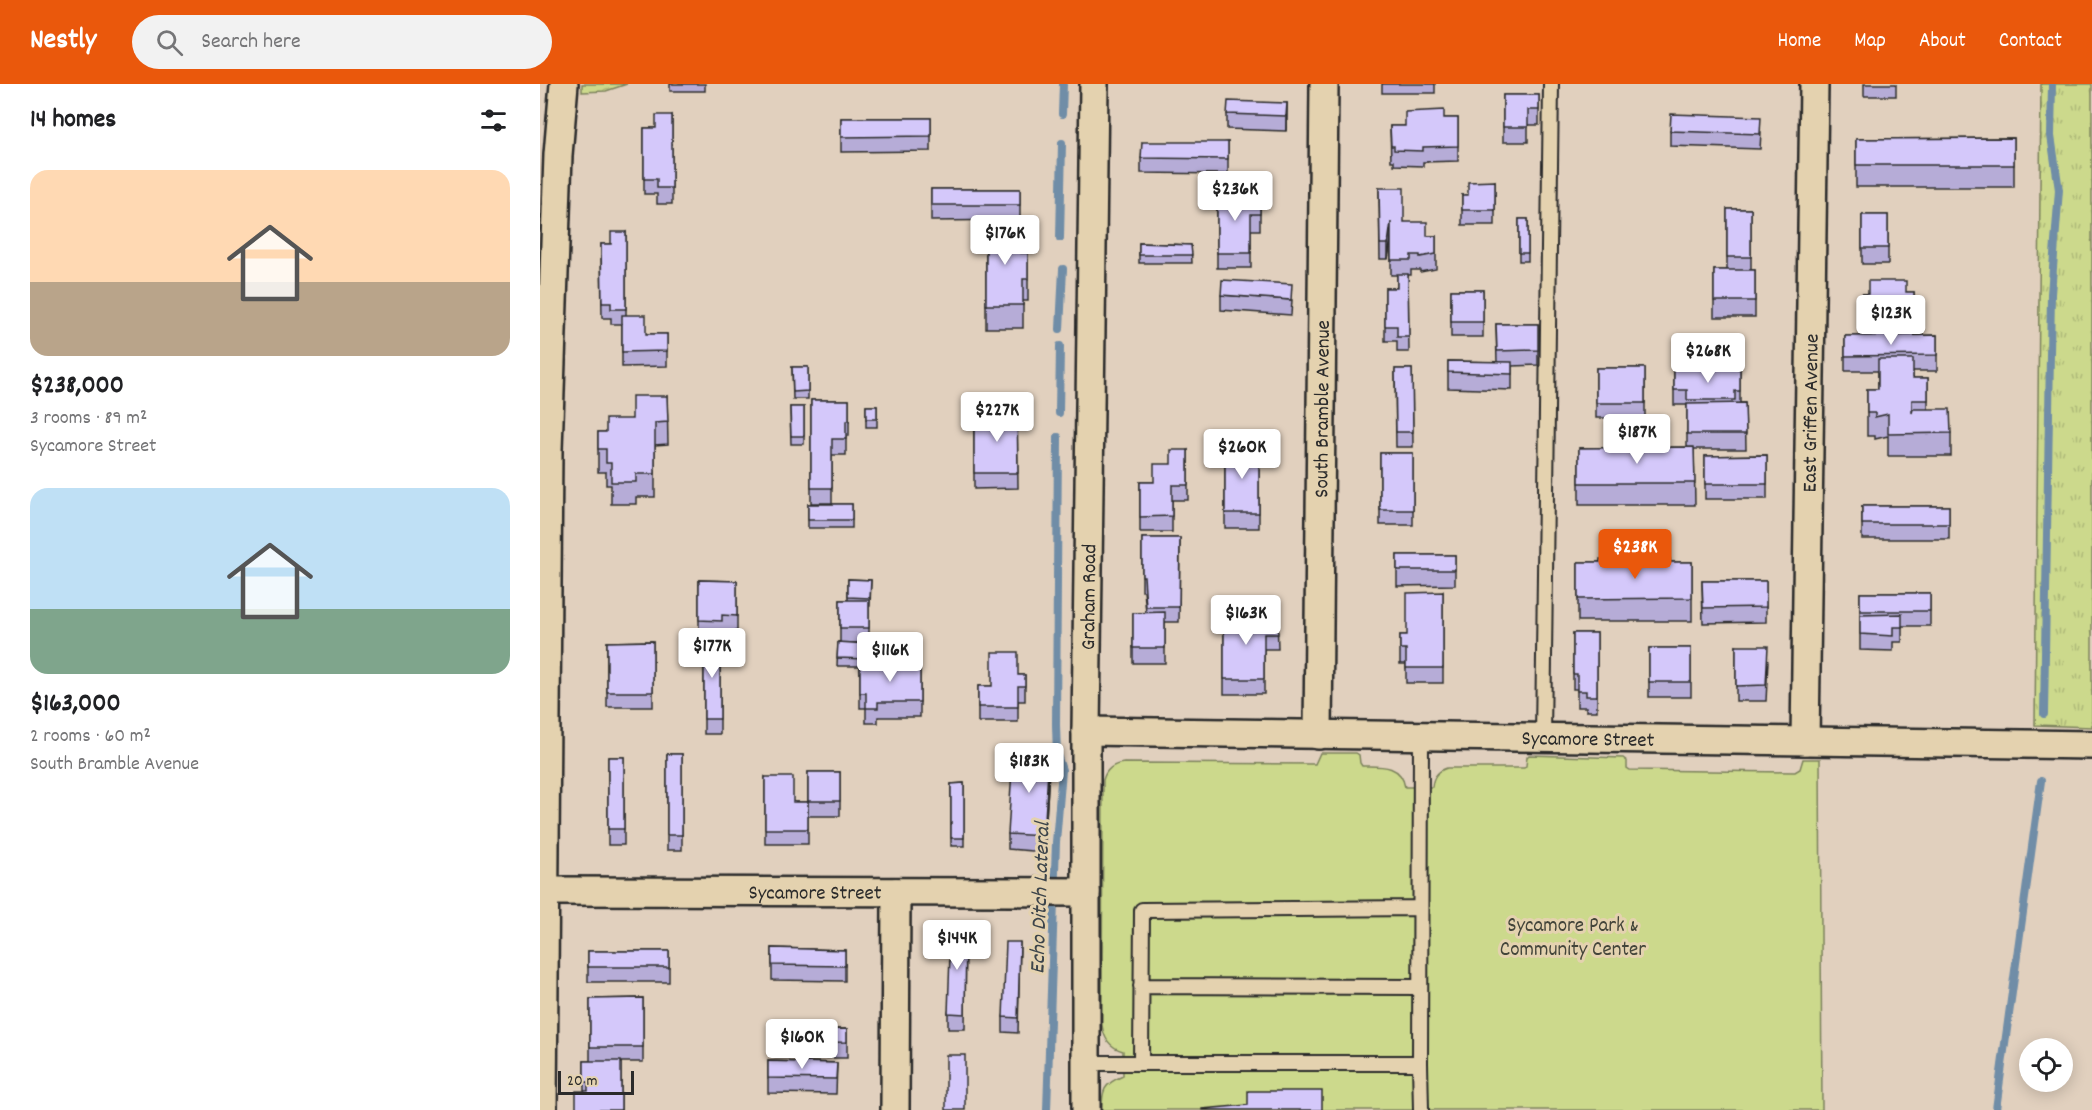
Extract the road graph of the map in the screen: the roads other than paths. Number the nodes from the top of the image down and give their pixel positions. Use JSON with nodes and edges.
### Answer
{"nodes":[{"id":1,"x":564,"y":84,"type":"edge"},
{"id":2,"x":1094,"y":84,"type":"edge"},
{"id":3,"x":1324,"y":84,"type":"edge"},
{"id":4,"x":1551,"y":84,"type":"edge"},
{"id":5,"x":1814,"y":84,"type":"edge"},
{"id":6,"x":549,"y":155,"type":"edge"},
{"id":7,"x":544,"y":450,"type":"edge"},
{"id":8,"x":1086,"y":731,"type":"junction"},
{"id":9,"x":1318,"y":735,"type":"junction"},
{"id":10,"x":1421,"y":736,"type":"junction"},
{"id":11,"x":1543,"y":738,"type":"junction"},
{"id":12,"x":1805,"y":741,"type":"junction"},
{"id":13,"x":2092,"y":745,"type":"edge"},
{"id":14,"x":545,"y":891,"type":"junction"},
{"id":15,"x":896,"y":892,"type":"junction"},
{"id":16,"x":1086,"y":892,"type":"junction"},
{"id":17,"x":1420,"y":908,"type":"junction"},
{"id":18,"x":1141,"y":986,"type":"junction"},
{"id":19,"x":1420,"y":987,"type":"junction"},
{"id":20,"x":1086,"y":1063,"type":"junction"},
{"id":21,"x":1141,"y":1063,"type":"junction"},
{"id":22,"x":1420,"y":1064,"type":"junction"},
{"id":23,"x":543,"y":1110,"type":"edge"},
{"id":24,"x":895,"y":1110,"type":"edge"},
{"id":25,"x":1086,"y":1110,"type":"edge"},
{"id":26,"x":1421,"y":1110,"type":"edge"}],
"edges":[{"from":1,"to":6,"type":"street"},
{"from":2,"to":8,"type":"street","name":"Graham Road"},
{"from":3,"to":9,"type":"street","name":"South Bramble Avenue"},
{"from":4,"to":11,"type":"lane"},
{"from":5,"to":12,"type":"street","name":"East Griffen Avenue"},
{"from":6,"to":7,"type":"street"},
{"from":7,"to":14,"type":"street"},
{"from":8,"to":9,"type":"street","name":"Sycamore Street"},
{"from":8,"to":16,"type":"street","name":"Graham Road"},
{"from":9,"to":10,"type":"street","name":"Sycamore Street"},
{"from":10,"to":11,"type":"street","name":"Sycamore Street"},
{"from":10,"to":17,"type":"lane"},
{"from":11,"to":12,"type":"street","name":"Sycamore Street"},
{"from":12,"to":13,"type":"street","name":"Sycamore Street"},
{"from":14,"to":15,"type":"street","name":"Sycamore Street"},
{"from":14,"to":23,"type":"street"},
{"from":15,"to":16,"type":"street","name":"Sycamore Street"},
{"from":15,"to":24,"type":"street"},
{"from":16,"to":20,"type":"street","name":"Graham Road"},
{"from":17,"to":18,"type":"lane"},
{"from":17,"to":19,"type":"lane"},
{"from":18,"to":19,"type":"lane"},
{"from":18,"to":21,"type":"lane"},
{"from":19,"to":22,"type":"lane"},
{"from":20,"to":21,"type":"lane"},
{"from":20,"to":25,"type":"street","name":"Graham Road"},
{"from":21,"to":22,"type":"lane"},
{"from":22,"to":26,"type":"lane"}]}
